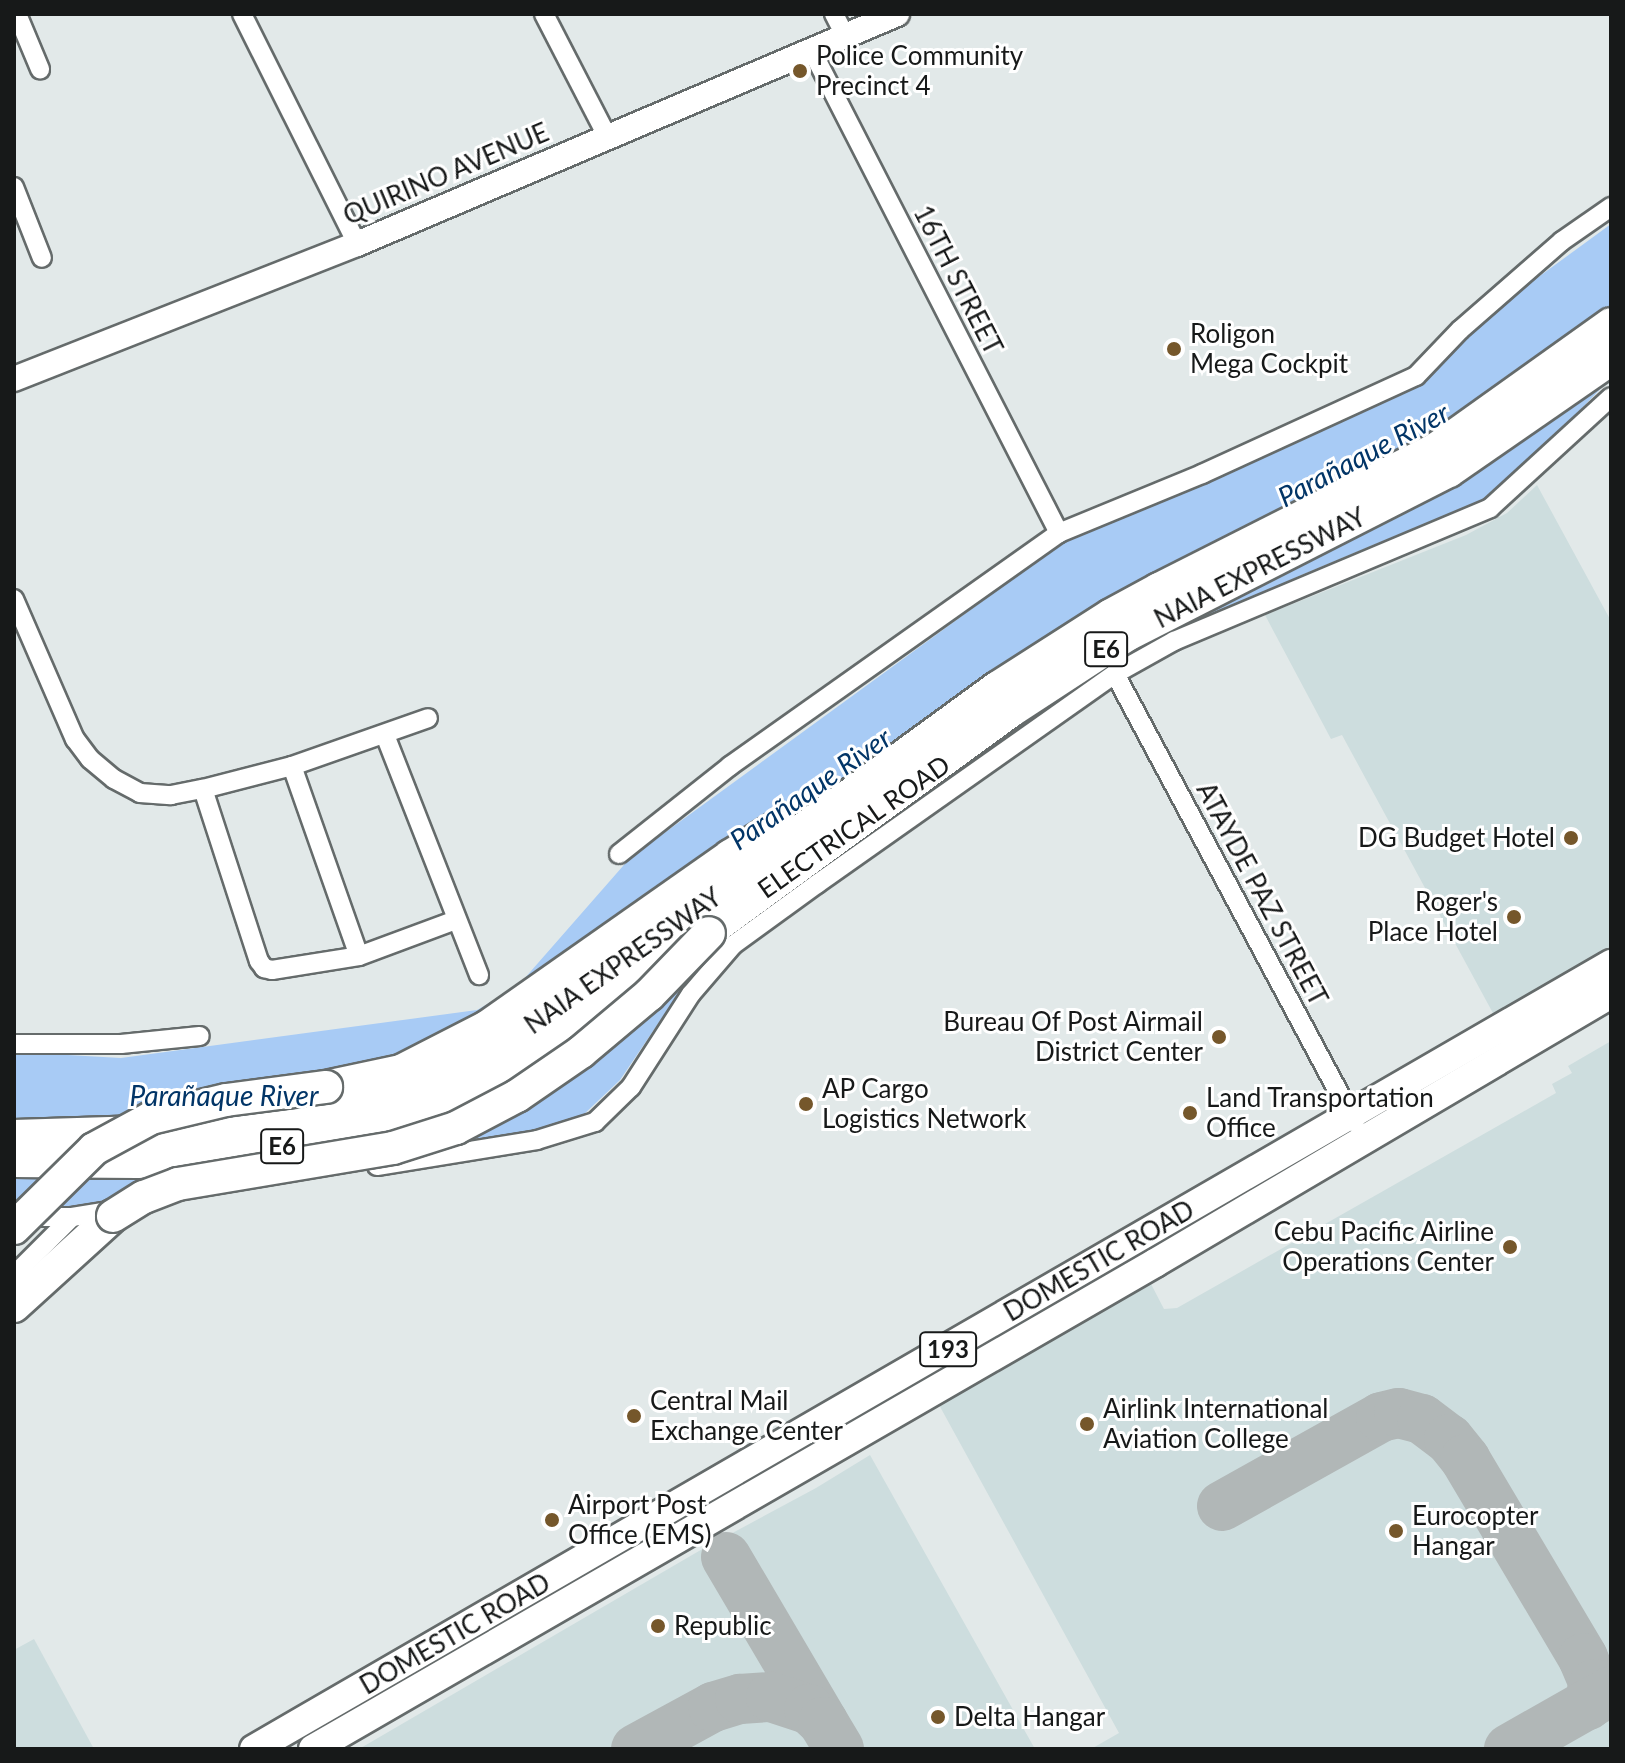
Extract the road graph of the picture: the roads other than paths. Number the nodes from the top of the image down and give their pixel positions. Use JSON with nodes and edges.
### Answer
{"nodes":[{"id":1,"x":17,"y":14,"type":"edge"},
{"id":2,"x":242,"y":14,"type":"edge"},
{"id":3,"x":544,"y":14,"type":"edge"},
{"id":4,"x":897,"y":14,"type":"edge"},
{"id":5,"x":839,"y":25,"type":"edge"},
{"id":6,"x":811,"y":49,"type":"junction"},
{"id":7,"x":40,"y":69,"type":"dead end"},
{"id":8,"x":607,"y":136,"type":"junction"},
{"id":9,"x":14,"y":187,"type":"edge"},
{"id":10,"x":1611,"y":207,"type":"edge"},
{"id":11,"x":357,"y":244,"type":"junction"},
{"id":12,"x":42,"y":258,"type":"dead end"},
{"id":13,"x":1611,"y":324,"type":"edge"},
{"id":14,"x":1611,"y":359,"type":"edge"},
{"id":15,"x":14,"y":379,"type":"edge"},
{"id":16,"x":1611,"y":397,"type":"edge"},
{"id":17,"x":1059,"y":533,"type":"junction"},
{"id":18,"x":14,"y":599,"type":"edge"},
{"id":19,"x":1115,"y":674,"type":"junction"},
{"id":20,"x":428,"y":718,"type":"dead end"},
{"id":21,"x":385,"y":735,"type":"junction"},
{"id":22,"x":292,"y":766,"type":"junction"},
{"id":23,"x":869,"y":784,"type":"junction"},
{"id":24,"x":203,"y":789,"type":"junction"},
{"id":25,"x":619,"y":854,"type":"dead end"},
{"id":26,"x":456,"y":920,"type":"junction"},
{"id":27,"x":709,"y":933,"type":"junction"},
{"id":28,"x":359,"y":956,"type":"junction"},
{"id":29,"x":1611,"y":964,"type":"edge"},
{"id":30,"x":479,"y":975,"type":"dead end"},
{"id":31,"x":1611,"y":994,"type":"edge"},
{"id":32,"x":200,"y":1036,"type":"dead end"},
{"id":33,"x":14,"y":1044,"type":"edge"},
{"id":34,"x":1357,"y":1126,"type":"junction"},
{"id":35,"x":14,"y":1136,"type":"edge"},
{"id":36,"x":14,"y":1161,"type":"edge"},
{"id":37,"x":14,"y":1217,"type":"edge"},
{"id":38,"x":72,"y":1217,"type":"junction"},
{"id":39,"x":14,"y":1228,"type":"edge"},
{"id":40,"x":14,"y":1275,"type":"edge"},
{"id":41,"x":14,"y":1306,"type":"edge"},
{"id":42,"x":254,"y":1749,"type":"edge"},
{"id":43,"x":313,"y":1749,"type":"edge"}],
"edges":[{"from":1,"to":7,"type":"street"},
{"from":2,"to":11,"type":"street"},
{"from":3,"to":8,"type":"street"},
{"from":4,"to":5,"type":"main road","name":"QUIRINO AVENUE"},
{"from":5,"to":6,"type":"main road","name":"QUIRINO AVENUE"},
{"from":6,"to":8,"type":"main road","name":"QUIRINO AVENUE"},
{"from":6,"to":17,"type":"street","name":"16TH STREET"},
{"from":8,"to":11,"type":"main road","name":"QUIRINO AVENUE"},
{"from":9,"to":12,"type":"street"},
{"from":10,"to":17,"type":"street"},
{"from":11,"to":15,"type":"main road","name":"QUIRINO AVENUE"},
{"from":13,"to":23,"type":"highway","name":"NAIA EXPRESSWAY","number":"E6"},
{"from":14,"to":27,"type":"highway","name":"NAIA EXPRESSWAY","number":"E6"},
{"from":16,"to":19,"type":"street","name":"ELECTRICAL ROAD"},
{"from":17,"to":25,"type":"street"},
{"from":18,"to":24,"type":"street"},
{"from":19,"to":34,"type":"street","name":"ATAYDE PAZ STREET"},
{"from":19,"to":38,"type":"street","name":"ELECTRICAL ROAD"},
{"from":20,"to":21,"type":"street"},
{"from":21,"to":22,"type":"street"},
{"from":21,"to":26,"type":"street"},
{"from":22,"to":24,"type":"street"},
{"from":22,"to":28,"type":"street"},
{"from":23,"to":35,"type":"highway","name":"NAIA EXPRESSWAY","number":"E6","bridge":true},
{"from":23,"to":39,"type":"highway","bridge":true},
{"from":24,"to":28,"type":"street"},
{"from":26,"to":28,"type":"street"},
{"from":26,"to":30,"type":"street"},
{"from":27,"to":36,"type":"highway","name":"NAIA EXPRESSWAY","number":"E6","bridge":true},
{"from":27,"to":41,"type":"highway","bridge":true},
{"from":29,"to":34,"type":"main road","name":"DOMESTIC ROAD","number":"193"},
{"from":31,"to":34,"type":"main road","name":"DOMESTIC ROAD","number":"193"},
{"from":32,"to":33,"type":"street"},
{"from":34,"to":42,"type":"main road","name":"DOMESTIC ROAD","number":"193"},
{"from":34,"to":43,"type":"main road","name":"DOMESTIC ROAD","number":"193"},
{"from":37,"to":38,"type":"street","name":"ELECTRICAL ROAD"},
{"from":38,"to":40,"type":"street"}]}
